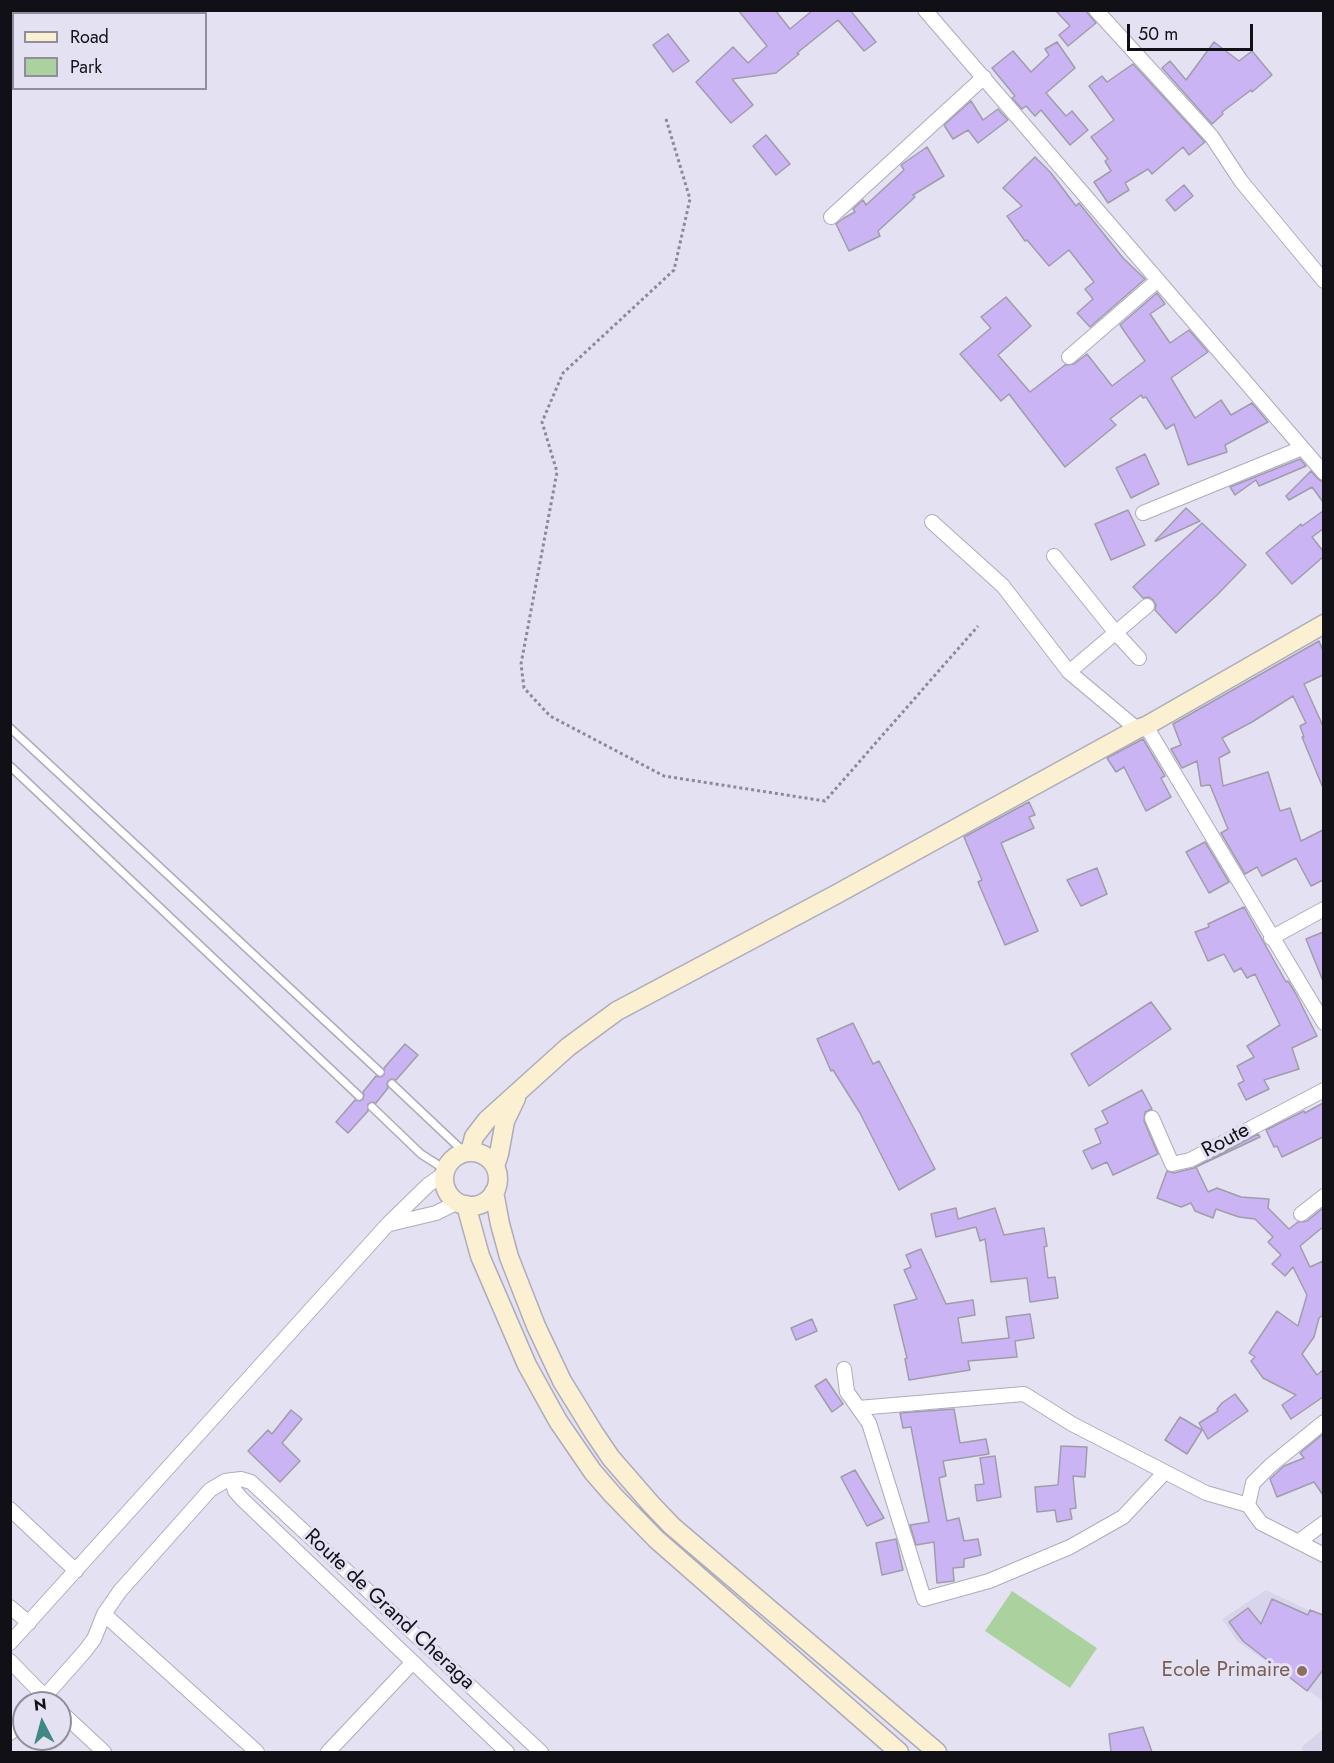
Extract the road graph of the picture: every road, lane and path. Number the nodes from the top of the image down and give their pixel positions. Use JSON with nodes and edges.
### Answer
{"nodes":[{"id":1,"x":925,"y":10,"type":"edge"},
{"id":2,"x":1096,"y":10,"type":"edge"},
{"id":3,"x":984,"y":77,"type":"junction"},
{"id":4,"x":666,"y":119,"type":"dead end"},
{"id":5,"x":831,"y":217,"type":"dead end"},
{"id":6,"x":1158,"y":279,"type":"junction"},
{"id":7,"x":1323,"y":281,"type":"edge"},
{"id":8,"x":1069,"y":357,"type":"dead end"},
{"id":9,"x":1302,"y":448,"type":"junction"},
{"id":10,"x":1323,"y":473,"type":"edge"},
{"id":11,"x":1143,"y":513,"type":"dead end"},
{"id":12,"x":932,"y":522,"type":"dead end"},
{"id":13,"x":1054,"y":556,"type":"dead end"},
{"id":14,"x":1147,"y":606,"type":"dead end"},
{"id":15,"x":978,"y":626,"type":"dead end"},
{"id":16,"x":1322,"y":629,"type":"edge"},
{"id":17,"x":1116,"y":633,"type":"junction"},
{"id":18,"x":1139,"y":658,"type":"dead end"},
{"id":19,"x":1070,"y":672,"type":"junction"},
{"id":20,"x":1141,"y":727,"type":"junction"},
{"id":21,"x":10,"y":728,"type":"edge"},
{"id":22,"x":10,"y":766,"type":"edge"},
{"id":23,"x":1323,"y":909,"type":"edge"},
{"id":24,"x":1271,"y":938,"type":"junction"},
{"id":25,"x":1323,"y":1023,"type":"edge"},
{"id":26,"x":380,"y":1072,"type":"dead end"},
{"id":27,"x":392,"y":1084,"type":"dead end"},
{"id":28,"x":1323,"y":1090,"type":"edge"},
{"id":29,"x":518,"y":1094,"type":"junction"},
{"id":30,"x":359,"y":1096,"type":"dead end"},
{"id":31,"x":372,"y":1107,"type":"dead end"},
{"id":32,"x":1152,"y":1119,"type":"dead end"},
{"id":33,"x":468,"y":1152,"type":"junction"},
{"id":34,"x":495,"y":1166,"type":"junction"},
{"id":35,"x":445,"y":1172,"type":"junction"},
{"id":36,"x":494,"y":1192,"type":"junction"},
{"id":37,"x":1323,"y":1196,"type":"edge"},
{"id":38,"x":462,"y":1204,"type":"junction"},
{"id":39,"x":1301,"y":1214,"type":"dead end"},
{"id":40,"x":388,"y":1224,"type":"junction"},
{"id":41,"x":844,"y":1369,"type":"dead end"},
{"id":42,"x":858,"y":1408,"type":"junction"},
{"id":43,"x":1323,"y":1422,"type":"edge"},
{"id":44,"x":1165,"y":1472,"type":"junction"},
{"id":45,"x":232,"y":1480,"type":"junction"},
{"id":46,"x":1248,"y":1505,"type":"junction"},
{"id":47,"x":10,"y":1509,"type":"edge"},
{"id":48,"x":1323,"y":1523,"type":"edge"},
{"id":49,"x":1298,"y":1542,"type":"junction"},
{"id":50,"x":1323,"y":1555,"type":"edge"},
{"id":51,"x":76,"y":1571,"type":"junction"},
{"id":52,"x":10,"y":1607,"type":"edge"},
{"id":53,"x":104,"y":1614,"type":"junction"},
{"id":54,"x":29,"y":1623,"type":"junction"},
{"id":55,"x":10,"y":1643,"type":"edge"},
{"id":56,"x":10,"y":1661,"type":"edge"},
{"id":57,"x":413,"y":1662,"type":"junction"},
{"id":58,"x":37,"y":1691,"type":"edge"},
{"id":59,"x":54,"y":1691,"type":"edge"},
{"id":60,"x":72,"y":1722,"type":"edge"},
{"id":61,"x":104,"y":1752,"type":"edge"},
{"id":62,"x":257,"y":1752,"type":"edge"},
{"id":63,"x":328,"y":1752,"type":"edge"},
{"id":64,"x":507,"y":1752,"type":"edge"},
{"id":65,"x":541,"y":1752,"type":"edge"},
{"id":66,"x":899,"y":1752,"type":"edge"},
{"id":67,"x":937,"y":1752,"type":"edge"}],
"edges":[{"from":1,"to":3,"type":"street"},
{"from":2,"to":7,"type":"street"},
{"from":3,"to":5,"type":"street"},
{"from":3,"to":6,"type":"street"},
{"from":4,"to":15,"type":"path"},
{"from":6,"to":8,"type":"street"},
{"from":6,"to":9,"type":"street"},
{"from":9,"to":10,"type":"street"},
{"from":9,"to":11,"type":"street"},
{"from":12,"to":19,"type":"street"},
{"from":13,"to":17,"type":"street"},
{"from":14,"to":17,"type":"street"},
{"from":16,"to":20,"type":"street"},
{"from":17,"to":18,"type":"street"},
{"from":17,"to":19,"type":"street"},
{"from":19,"to":20,"type":"street"},
{"from":20,"to":24,"type":"street"},
{"from":20,"to":29,"type":"street"},
{"from":21,"to":26,"type":"lane"},
{"from":22,"to":30,"type":"lane"},
{"from":23,"to":24,"type":"street"},
{"from":24,"to":25,"type":"street"},
{"from":27,"to":33,"type":"lane"},
{"from":28,"to":32,"type":"street","name":"Route"},
{"from":29,"to":33,"type":"street"},
{"from":29,"to":34,"type":"street"},
{"from":31,"to":35,"type":"lane"},
{"from":33,"to":34,"type":"street"},
{"from":33,"to":35,"type":"street"},
{"from":34,"to":36,"type":"street"},
{"from":35,"to":38,"type":"street"},
{"from":35,"to":40,"type":"street"},
{"from":36,"to":38,"type":"street"},
{"from":36,"to":67,"type":"street"},
{"from":37,"to":39,"type":"street"},
{"from":38,"to":40,"type":"street"},
{"from":38,"to":66,"type":"street"},
{"from":40,"to":51,"type":"street"},
{"from":41,"to":42,"type":"street"},
{"from":42,"to":44,"type":"street"},
{"from":42,"to":44,"type":"street"},
{"from":43,"to":46,"type":"street"},
{"from":44,"to":46,"type":"street"},
{"from":45,"to":53,"type":"street"},
{"from":45,"to":57,"type":"street"},
{"from":45,"to":65,"type":"street","name":"Route de Grand Cheraga"},
{"from":46,"to":49,"type":"street"},
{"from":47,"to":51,"type":"street"},
{"from":48,"to":49,"type":"street"},
{"from":49,"to":50,"type":"street"},
{"from":51,"to":54,"type":"street"},
{"from":52,"to":54,"type":"street"},
{"from":53,"to":59,"type":"street"},
{"from":53,"to":62,"type":"street"},
{"from":54,"to":55,"type":"street"},
{"from":56,"to":58,"type":"street"},
{"from":57,"to":63,"type":"street"},
{"from":57,"to":64,"type":"street"},
{"from":60,"to":61,"type":"street"}]}
